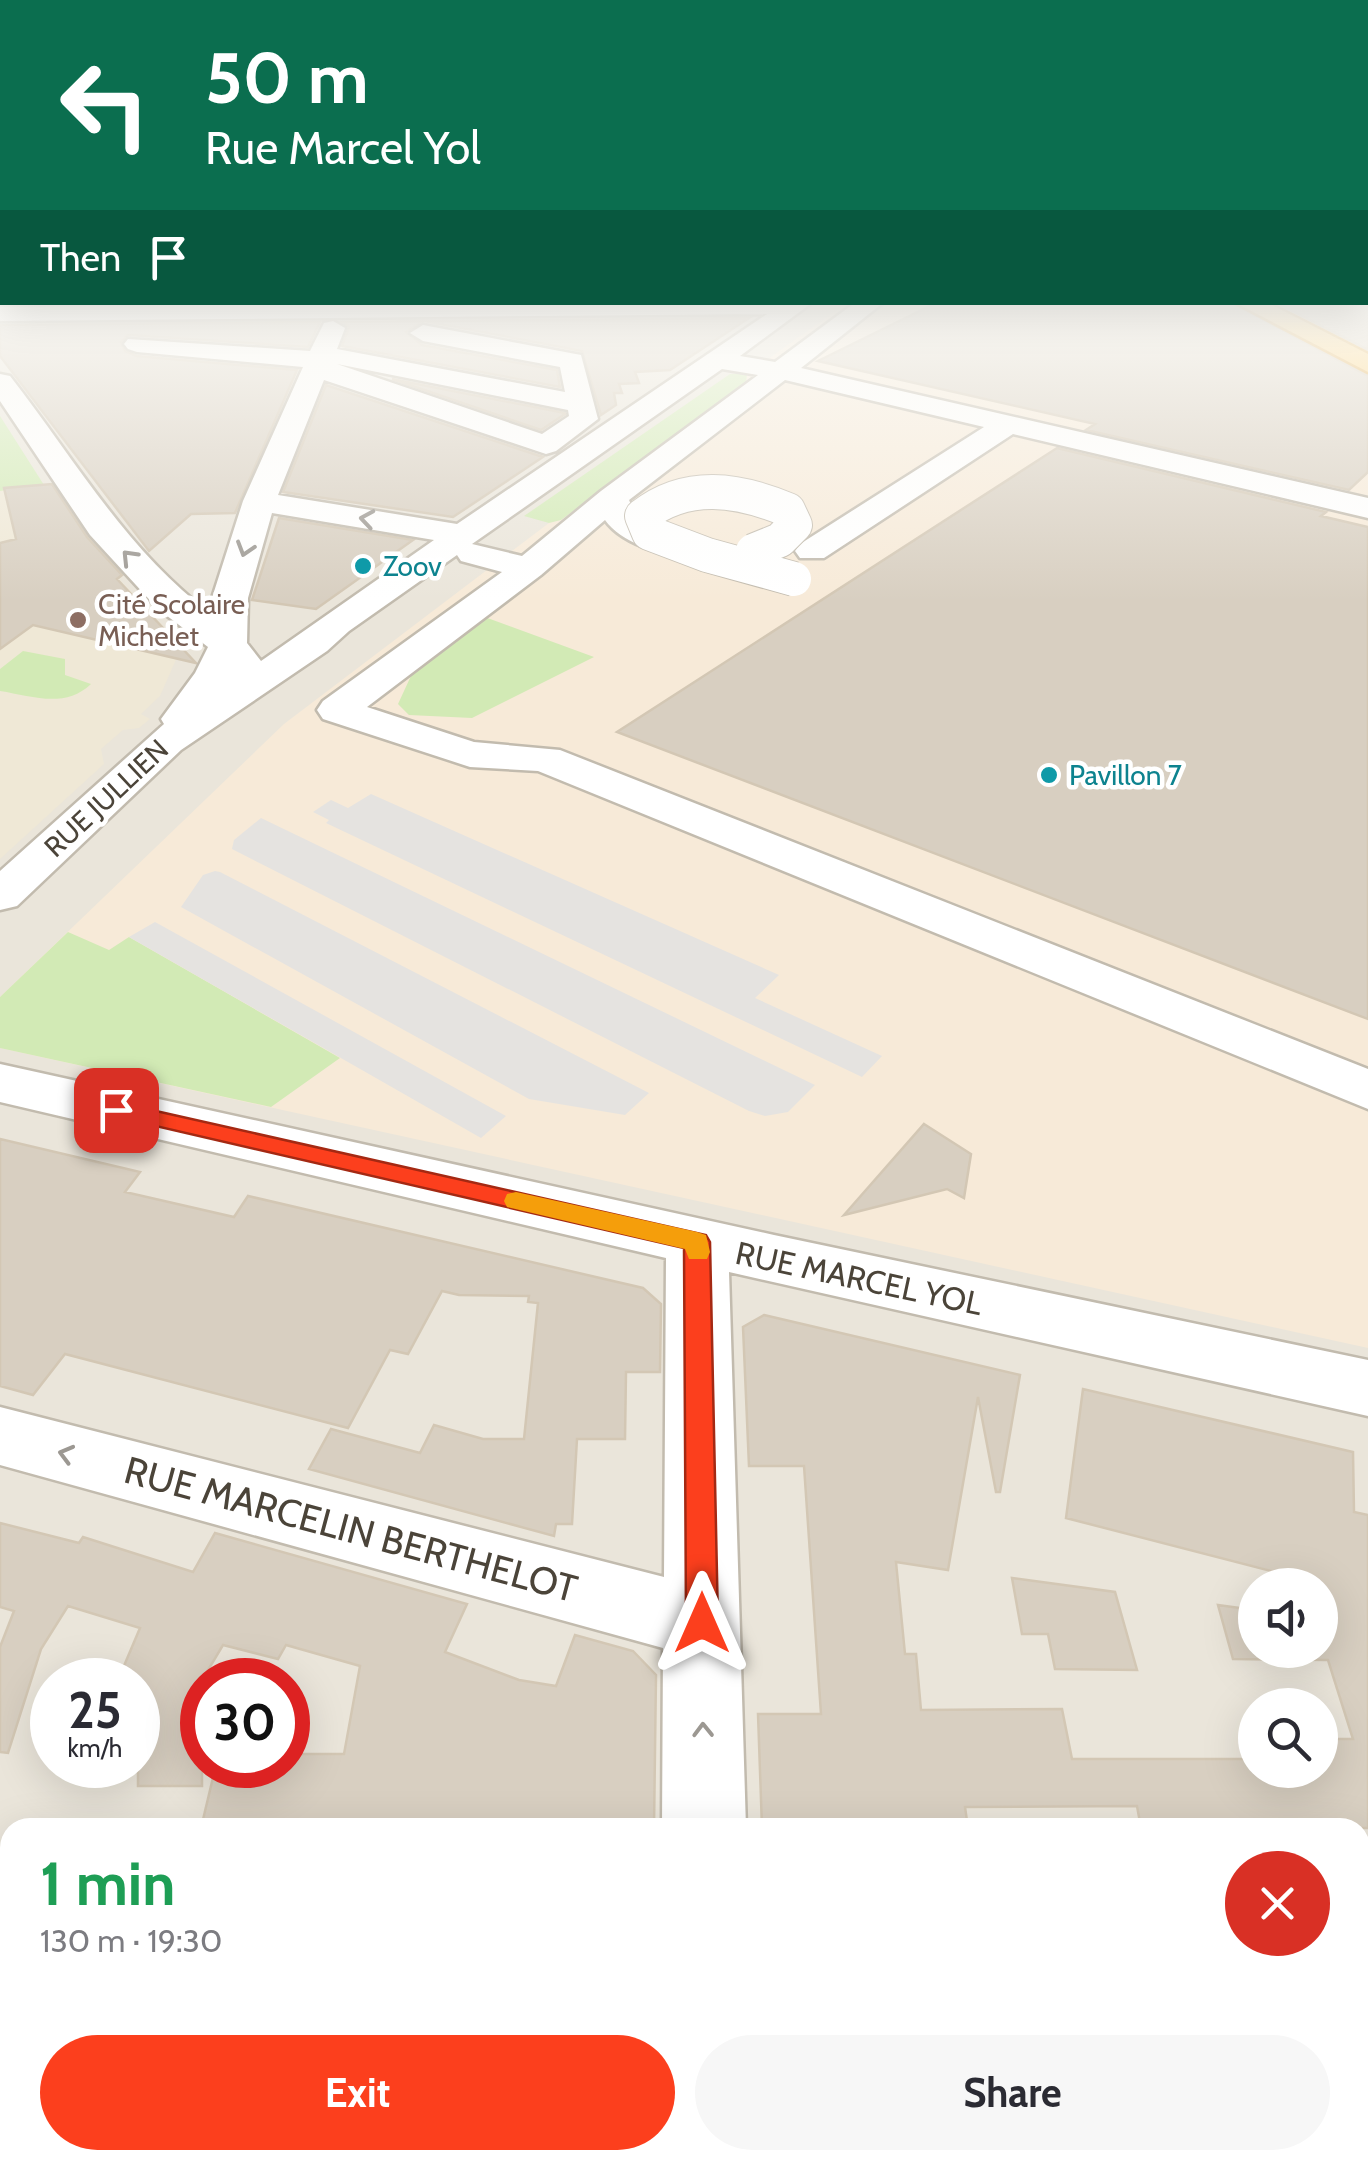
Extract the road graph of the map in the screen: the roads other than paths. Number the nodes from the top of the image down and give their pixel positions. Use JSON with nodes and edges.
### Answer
{"nodes":[{"id":1,"x":11,"y":398,"type":"edge"},
{"id":2,"x":302,"y":398,"type":"edge"},
{"id":3,"x":406,"y":398,"type":"edge"},
{"id":4,"x":552,"y":398,"type":"edge"},
{"id":5,"x":580,"y":398,"type":"edge"},
{"id":6,"x":666,"y":398,"type":"edge"},
{"id":7,"x":745,"y":398,"type":"edge"},
{"id":8,"x":915,"y":398,"type":"edge"},
{"id":9,"x":581,"y":404,"type":"junction"},
{"id":10,"x":1009,"y":424,"type":"junction"},
{"id":11,"x":612,"y":498,"type":"junction"},
{"id":12,"x":259,"y":501,"type":"junction"},
{"id":13,"x":1368,"y":508,"type":"edge"},
{"id":14,"x":468,"y":545,"type":"junction"},
{"id":15,"x":529,"y":568,"type":"junction"},
{"id":16,"x":230,"y":598,"type":"junction"},
{"id":17,"x":177,"y":604,"type":"junction"},
{"id":18,"x":325,"y":633,"type":"junction"},
{"id":19,"x":228,"y":644,"type":"junction"},
{"id":20,"x":216,"y":706,"type":"junction"},
{"id":21,"x":166,"y":741,"type":"junction"},
{"id":22,"x":0,"y":896,"type":"edge"},
{"id":23,"x":0,"y":1084,"type":"edge"},
{"id":24,"x":1368,"y":1090,"type":"edge"},
{"id":25,"x":697,"y":1242,"type":"junction"},
{"id":26,"x":1368,"y":1388,"type":"edge"},
{"id":27,"x":0,"y":1436,"type":"edge"},
{"id":28,"x":702,"y":1623,"type":"junction"},
{"id":29,"x":704,"y":1818,"type":"edge"}],
"edges":[{"from":17,"to":1,"type":"street","one_way":true},
{"from":2,"to":12,"type":"street"},
{"from":3,"to":9,"type":"street"},
{"from":4,"to":9,"type":"street"},
{"from":5,"to":9,"type":"street"},
{"from":6,"to":14,"type":"street","name":"RUE JULLIEN"},
{"from":7,"to":11,"type":"street"},
{"from":8,"to":10,"type":"street"},
{"from":10,"to":11,"type":"street","bridge":true},
{"from":10,"to":13,"type":"street"},
{"from":11,"to":15,"type":"street"},
{"from":14,"to":12,"type":"street","one_way":true},
{"from":12,"to":16,"type":"street","one_way":true},
{"from":14,"to":15,"type":"street"},
{"from":14,"to":18,"type":"street","name":"RUE JULLIEN"},
{"from":15,"to":24,"type":"street"},
{"from":16,"to":17,"type":"street"},
{"from":16,"to":19,"type":"street"},
{"from":17,"to":19,"type":"street"},
{"from":18,"to":19,"type":"street"},
{"from":18,"to":20,"type":"street","name":"RUE JULLIEN"},
{"from":19,"to":20,"type":"street"},
{"from":19,"to":21,"type":"street"},
{"from":20,"to":21,"type":"street","name":"RUE JULLIEN"},
{"from":21,"to":22,"type":"street","name":"RUE JULLIEN"},
{"from":23,"to":25,"type":"street","name":"RUE MARCEL YOL"},
{"from":25,"to":26,"type":"street","name":"RUE MARCEL YOL"},
{"from":25,"to":28,"type":"street"},
{"from":28,"to":27,"type":"street","name":"RUE MARCELIN BERTHELOT","one_way":true},
{"from":29,"to":28,"type":"street","one_way":true}]}
